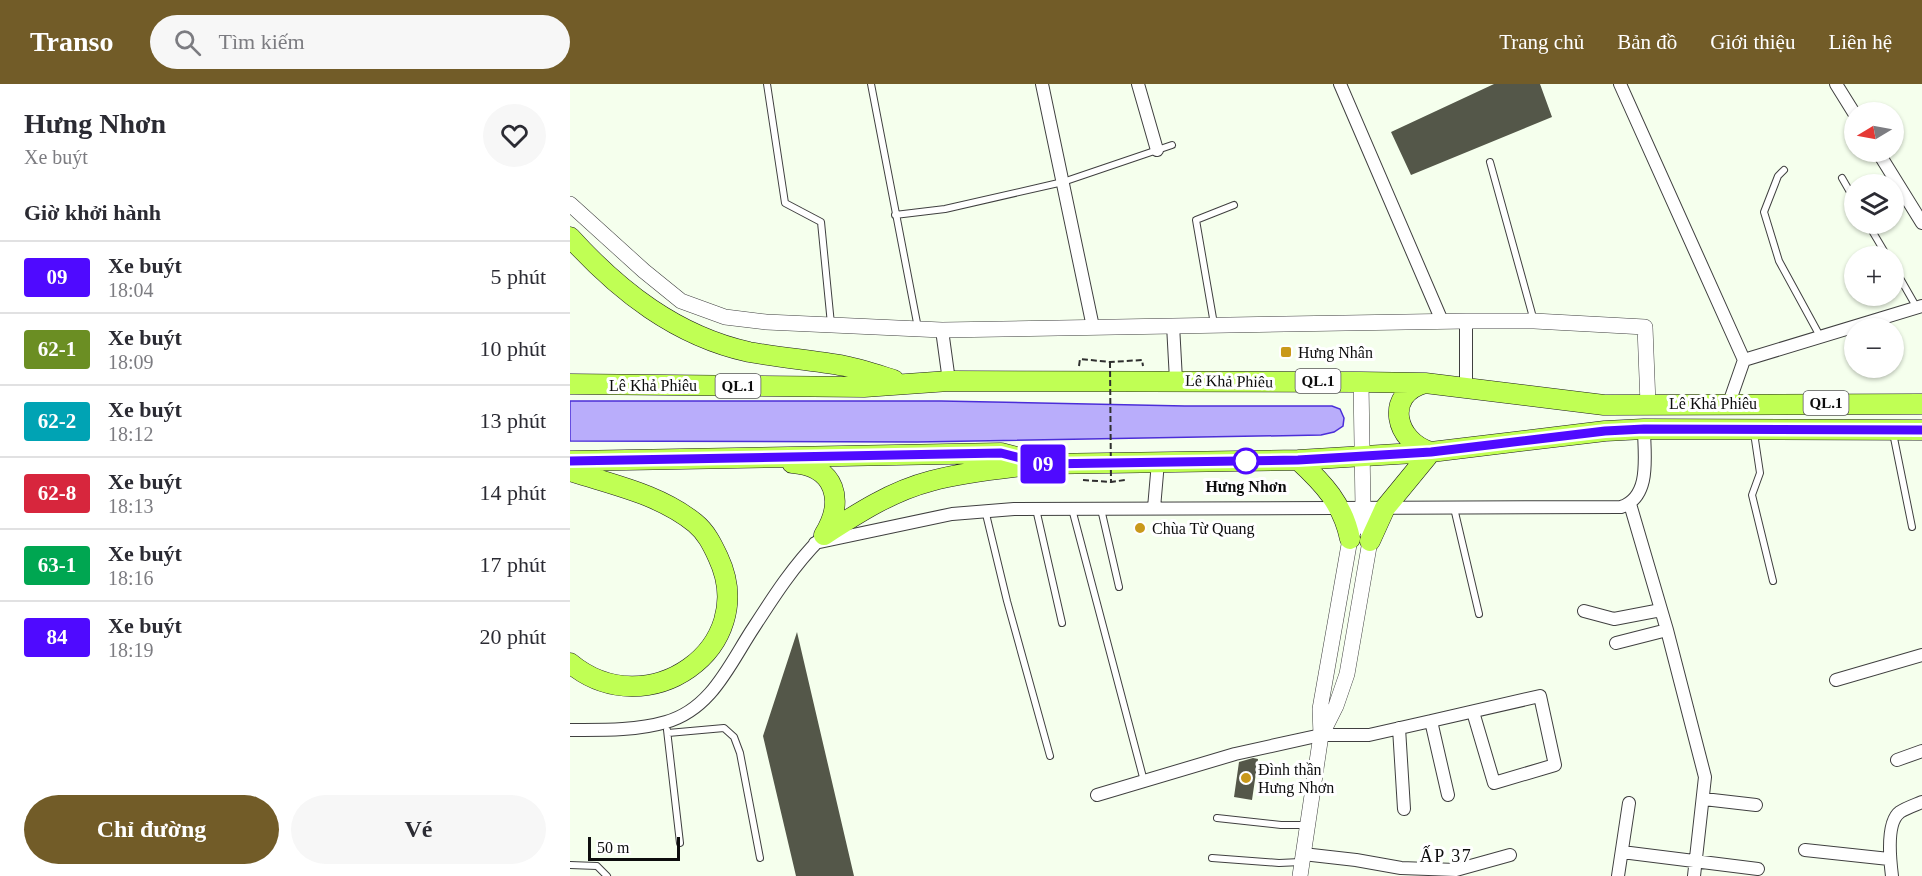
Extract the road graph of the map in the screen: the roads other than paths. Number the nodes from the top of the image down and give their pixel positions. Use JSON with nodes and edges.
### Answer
{"nodes":[{"id":1,"x":767,"y":84,"type":"edge"},
{"id":2,"x":871,"y":84,"type":"edge"},
{"id":3,"x":1042,"y":84,"type":"edge"},
{"id":4,"x":1138,"y":84,"type":"edge"},
{"id":5,"x":1340,"y":84,"type":"edge"},
{"id":6,"x":1620,"y":84,"type":"edge"},
{"id":7,"x":1836,"y":84,"type":"edge"},
{"id":8,"x":1847,"y":102,"type":"edge"},
{"id":9,"x":1172,"y":145,"type":"dead end"},
{"id":10,"x":1157,"y":150,"type":"junction"},
{"id":11,"x":1490,"y":162,"type":"dead end"},
{"id":12,"x":1884,"y":162,"type":"edge"},
{"id":13,"x":1784,"y":170,"type":"dead end"},
{"id":14,"x":1842,"y":178,"type":"dead end"},
{"id":15,"x":1063,"y":182,"type":"junction"},
{"id":16,"x":1844,"y":182,"type":"edge"},
{"id":17,"x":570,"y":204,"type":"edge"},
{"id":18,"x":1234,"y":206,"type":"dead end"},
{"id":19,"x":895,"y":215,"type":"junction"},
{"id":20,"x":1922,"y":223,"type":"edge"},
{"id":21,"x":570,"y":237,"type":"edge"},
{"id":22,"x":1904,"y":283,"type":"edge"},
{"id":23,"x":1920,"y":307,"type":"edge"},
{"id":24,"x":1442,"y":321,"type":"junction"},
{"id":25,"x":1466,"y":321,"type":"junction"},
{"id":26,"x":1534,"y":321,"type":"junction"},
{"id":27,"x":831,"y":324,"type":"junction"},
{"id":28,"x":1214,"y":325,"type":"junction"},
{"id":29,"x":1173,"y":326,"type":"junction"},
{"id":30,"x":1093,"y":327,"type":"junction"},
{"id":31,"x":918,"y":328,"type":"junction"},
{"id":32,"x":942,"y":330,"type":"junction"},
{"id":33,"x":1821,"y":338,"type":"junction"},
{"id":34,"x":1744,"y":360,"type":"junction"},
{"id":35,"x":1176,"y":380,"type":"junction"},
{"id":36,"x":949,"y":381,"type":"junction"},
{"id":37,"x":1361,"y":382,"type":"junction"},
{"id":38,"x":905,"y":383,"type":"junction"},
{"id":39,"x":1425,"y":383,"type":"junction"},
{"id":40,"x":570,"y":384,"type":"edge"},
{"id":41,"x":1466,"y":388,"type":"junction"},
{"id":42,"x":1729,"y":403,"type":"junction"},
{"id":43,"x":1648,"y":404,"type":"junction"},
{"id":44,"x":1922,"y":404,"type":"edge"},
{"id":45,"x":1644,"y":429,"type":"junction"},
{"id":46,"x":1753,"y":429,"type":"junction"},
{"id":47,"x":1893,"y":430,"type":"junction"},
{"id":48,"x":1922,"y":430,"type":"edge"},
{"id":49,"x":1431,"y":452,"type":"junction"},
{"id":50,"x":1363,"y":456,"type":"junction"},
{"id":51,"x":754,"y":458,"type":"junction"},
{"id":52,"x":1298,"y":460,"type":"junction"},
{"id":53,"x":570,"y":461,"type":"edge"},
{"id":54,"x":1158,"y":462,"type":"junction"},
{"id":55,"x":1043,"y":464,"type":"junction"},
{"id":56,"x":570,"y":471,"type":"edge"},
{"id":57,"x":1630,"y":504,"type":"junction"},
{"id":58,"x":1035,"y":508,"type":"junction"},
{"id":59,"x":1072,"y":508,"type":"junction"},
{"id":60,"x":1101,"y":508,"type":"junction"},
{"id":61,"x":1154,"y":508,"type":"junction"},
{"id":62,"x":1340,"y":508,"type":"junction"},
{"id":63,"x":1363,"y":508,"type":"junction"},
{"id":64,"x":1385,"y":508,"type":"junction"},
{"id":65,"x":1454,"y":508,"type":"junction"},
{"id":66,"x":985,"y":510,"type":"junction"},
{"id":67,"x":1912,"y":527,"type":"dead end"},
{"id":68,"x":820,"y":539,"type":"junction"},
{"id":69,"x":1350,"y":539,"type":"junction"},
{"id":70,"x":1370,"y":541,"type":"junction"},
{"id":71,"x":1773,"y":581,"type":"dead end"},
{"id":72,"x":1119,"y":587,"type":"dead end"},
{"id":73,"x":1661,"y":610,"type":"junction"},
{"id":74,"x":1584,"y":611,"type":"dead end"},
{"id":75,"x":1479,"y":614,"type":"dead end"},
{"id":76,"x":1062,"y":622,"type":"dead end"},
{"id":77,"x":1667,"y":630,"type":"junction"},
{"id":78,"x":1616,"y":644,"type":"dead end"},
{"id":79,"x":1922,"y":655,"type":"edge"},
{"id":80,"x":570,"y":663,"type":"edge"},
{"id":81,"x":1836,"y":680,"type":"dead end"},
{"id":82,"x":1473,"y":712,"type":"junction"},
{"id":83,"x":1431,"y":721,"type":"junction"},
{"id":84,"x":667,"y":728,"type":"junction"},
{"id":85,"x":1399,"y":728,"type":"junction"},
{"id":86,"x":570,"y":730,"type":"edge"},
{"id":87,"x":1321,"y":735,"type":"junction"},
{"id":88,"x":1922,"y":751,"type":"edge"},
{"id":89,"x":1050,"y":756,"type":"dead end"},
{"id":90,"x":1897,"y":760,"type":"dead end"},
{"id":91,"x":1144,"y":781,"type":"junction"},
{"id":92,"x":1097,"y":795,"type":"dead end"},
{"id":93,"x":1448,"y":795,"type":"dead end"},
{"id":94,"x":1704,"y":799,"type":"junction"},
{"id":95,"x":1922,"y":802,"type":"edge"},
{"id":96,"x":1629,"y":803,"type":"dead end"},
{"id":97,"x":1756,"y":805,"type":"dead end"},
{"id":98,"x":1404,"y":809,"type":"dead end"},
{"id":99,"x":1217,"y":818,"type":"dead end"},
{"id":100,"x":1307,"y":825,"type":"junction"},
{"id":101,"x":680,"y":843,"type":"dead end"},
{"id":102,"x":1805,"y":850,"type":"dead end"},
{"id":103,"x":1622,"y":852,"type":"junction"},
{"id":104,"x":1510,"y":855,"type":"dead end"},
{"id":105,"x":760,"y":858,"type":"dead end"},
{"id":106,"x":1212,"y":858,"type":"dead end"},
{"id":107,"x":1890,"y":859,"type":"junction"},
{"id":108,"x":1696,"y":862,"type":"junction"},
{"id":109,"x":1301,"y":864,"type":"edge"},
{"id":110,"x":570,"y":865,"type":"edge"},
{"id":111,"x":1758,"y":869,"type":"dead end"},
{"id":112,"x":1422,"y":872,"type":"edge"},
{"id":113,"x":607,"y":876,"type":"edge"},
{"id":114,"x":1618,"y":876,"type":"edge"},
{"id":115,"x":1694,"y":876,"type":"edge"},
{"id":116,"x":1892,"y":876,"type":"edge"}],
"edges":[{"from":1,"to":27,"type":"lane"},
{"from":2,"to":19,"type":"lane"},
{"from":3,"to":15,"type":"street"},
{"from":4,"to":10,"type":"street"},
{"from":5,"to":24,"type":"street"},
{"from":6,"to":34,"type":"street"},
{"from":7,"to":8,"type":"street"},
{"from":9,"to":10,"type":"lane"},
{"from":10,"to":15,"type":"lane"},
{"from":11,"to":26,"type":"lane"},
{"from":12,"to":20,"type":"street"},
{"from":13,"to":33,"type":"lane"},
{"from":14,"to":16,"type":"lane"},
{"from":15,"to":19,"type":"lane"},
{"from":15,"to":30,"type":"street"},
{"from":17,"to":27,"type":"street"},
{"from":18,"to":28,"type":"lane"},
{"from":19,"to":31,"type":"lane"},
{"from":21,"to":38,"type":"highway"},
{"from":22,"to":23,"type":"lane"},
{"from":23,"to":33,"type":"street"},
{"from":24,"to":25,"type":"street"},
{"from":24,"to":28,"type":"street"},
{"from":25,"to":26,"type":"street"},
{"from":25,"to":41,"type":"street"},
{"from":26,"to":43,"type":"street"},
{"from":27,"to":31,"type":"street"},
{"from":28,"to":29,"type":"street"},
{"from":29,"to":30,"type":"street"},
{"from":29,"to":35,"type":"street"},
{"from":30,"to":32,"type":"street"},
{"from":31,"to":32,"type":"street"},
{"from":32,"to":36,"type":"street"},
{"from":33,"to":34,"type":"street"},
{"from":34,"to":42,"type":"street"},
{"from":35,"to":36,"type":"highway","name":"Lê Khả Phiêu","number":"QL.1"},
{"from":35,"to":37,"type":"highway","name":"Lê Khả Phiêu","number":"QL.1"},
{"from":36,"to":38,"type":"highway","name":"Lê Khả Phiêu","number":"QL.1"},
{"from":37,"to":39,"type":"highway","name":"Lê Khả Phiêu","number":"QL.1"},
{"from":37,"to":50,"type":"street"},
{"from":38,"to":40,"type":"highway","name":"Lê Khả Phiêu","number":"QL.1"},
{"from":39,"to":41,"type":"highway","name":"Lê Khả Phiêu","number":"QL.1"},
{"from":39,"to":49,"type":"highway"},
{"from":41,"to":43,"type":"highway","name":"Lê Khả Phiêu","number":"QL.1"},
{"from":42,"to":43,"type":"highway","name":"Lê Khả Phiêu","number":"QL.1"},
{"from":42,"to":44,"type":"highway","name":"Lê Khả Phiêu","number":"QL.1"},
{"from":45,"to":46,"type":"highway","name":"Lê Khả Phiêu","number":"QL.1"},
{"from":45,"to":49,"type":"highway","name":"Lê Khả Phiêu","number":"QL.1"},
{"from":45,"to":57,"type":"street"},
{"from":46,"to":47,"type":"highway","name":"Lê Khả Phiêu","number":"QL.1"},
{"from":46,"to":71,"type":"lane"},
{"from":47,"to":48,"type":"highway","name":"Lê Khả Phiêu","number":"QL.1"},
{"from":47,"to":67,"type":"lane"},
{"from":49,"to":50,"type":"highway","name":"Lê Khả Phiêu","number":"QL.1"},
{"from":49,"to":64,"type":"highway"},
{"from":50,"to":52,"type":"highway","name":"Lê Khả Phiêu","number":"QL.1"},
{"from":50,"to":63,"type":"street"},
{"from":51,"to":53,"type":"highway","name":"Lê Khả Phiêu","number":"QL.1"},
{"from":51,"to":55,"type":"highway","name":"Lê Khả Phiêu","number":"QL.1"},
{"from":51,"to":68,"type":"highway"},
{"from":52,"to":54,"type":"highway","name":"Lê Khả Phiêu","number":"QL.1"},
{"from":52,"to":62,"type":"highway"},
{"from":54,"to":55,"type":"highway","name":"Lê Khả Phiêu","number":"QL.1"},
{"from":54,"to":61,"type":"street"},
{"from":55,"to":68,"type":"highway"},
{"from":56,"to":80,"type":"highway"},
{"from":57,"to":65,"type":"street"},
{"from":57,"to":73,"type":"street"},
{"from":58,"to":59,"type":"street"},
{"from":58,"to":66,"type":"street"},
{"from":58,"to":76,"type":"lane"},
{"from":59,"to":60,"type":"street"},
{"from":59,"to":91,"type":"lane"},
{"from":60,"to":61,"type":"street"},
{"from":60,"to":72,"type":"lane"},
{"from":61,"to":62,"type":"street"},
{"from":62,"to":63,"type":"street"},
{"from":62,"to":69,"type":"highway"},
{"from":63,"to":64,"type":"street"},
{"from":63,"to":69,"type":"street"},
{"from":63,"to":70,"type":"street"},
{"from":64,"to":65,"type":"street"},
{"from":64,"to":70,"type":"highway"},
{"from":65,"to":75,"type":"lane"},
{"from":66,"to":68,"type":"street"},
{"from":66,"to":89,"type":"lane"},
{"from":68,"to":84,"type":"street"},
{"from":69,"to":87,"type":"street"},
{"from":70,"to":87,"type":"street"},
{"from":73,"to":74,"type":"street"},
{"from":73,"to":77,"type":"street"},
{"from":77,"to":78,"type":"street"},
{"from":77,"to":94,"type":"street"},
{"from":79,"to":81,"type":"street"},
{"from":82,"to":82,"type":"street"},
{"from":82,"to":83,"type":"street"},
{"from":83,"to":85,"type":"street"},
{"from":83,"to":93,"type":"street"},
{"from":84,"to":86,"type":"street"},
{"from":84,"to":101,"type":"lane"},
{"from":84,"to":105,"type":"lane"},
{"from":85,"to":87,"type":"street"},
{"from":85,"to":98,"type":"street"},
{"from":87,"to":91,"type":"street"},
{"from":87,"to":100,"type":"street"},
{"from":88,"to":90,"type":"street"},
{"from":91,"to":92,"type":"street"},
{"from":94,"to":97,"type":"street"},
{"from":94,"to":108,"type":"street"},
{"from":95,"to":107,"type":"street"},
{"from":96,"to":103,"type":"street"},
{"from":99,"to":100,"type":"lane"},
{"from":100,"to":109,"type":"street"},
{"from":102,"to":107,"type":"street"},
{"from":103,"to":108,"type":"street"},
{"from":103,"to":114,"type":"street"},
{"from":104,"to":112,"type":"street"},
{"from":106,"to":109,"type":"lane"},
{"from":107,"to":116,"type":"street"},
{"from":108,"to":111,"type":"street"},
{"from":108,"to":115,"type":"street"},
{"from":109,"to":112,"type":"street"},
{"from":110,"to":113,"type":"lane"}]}
